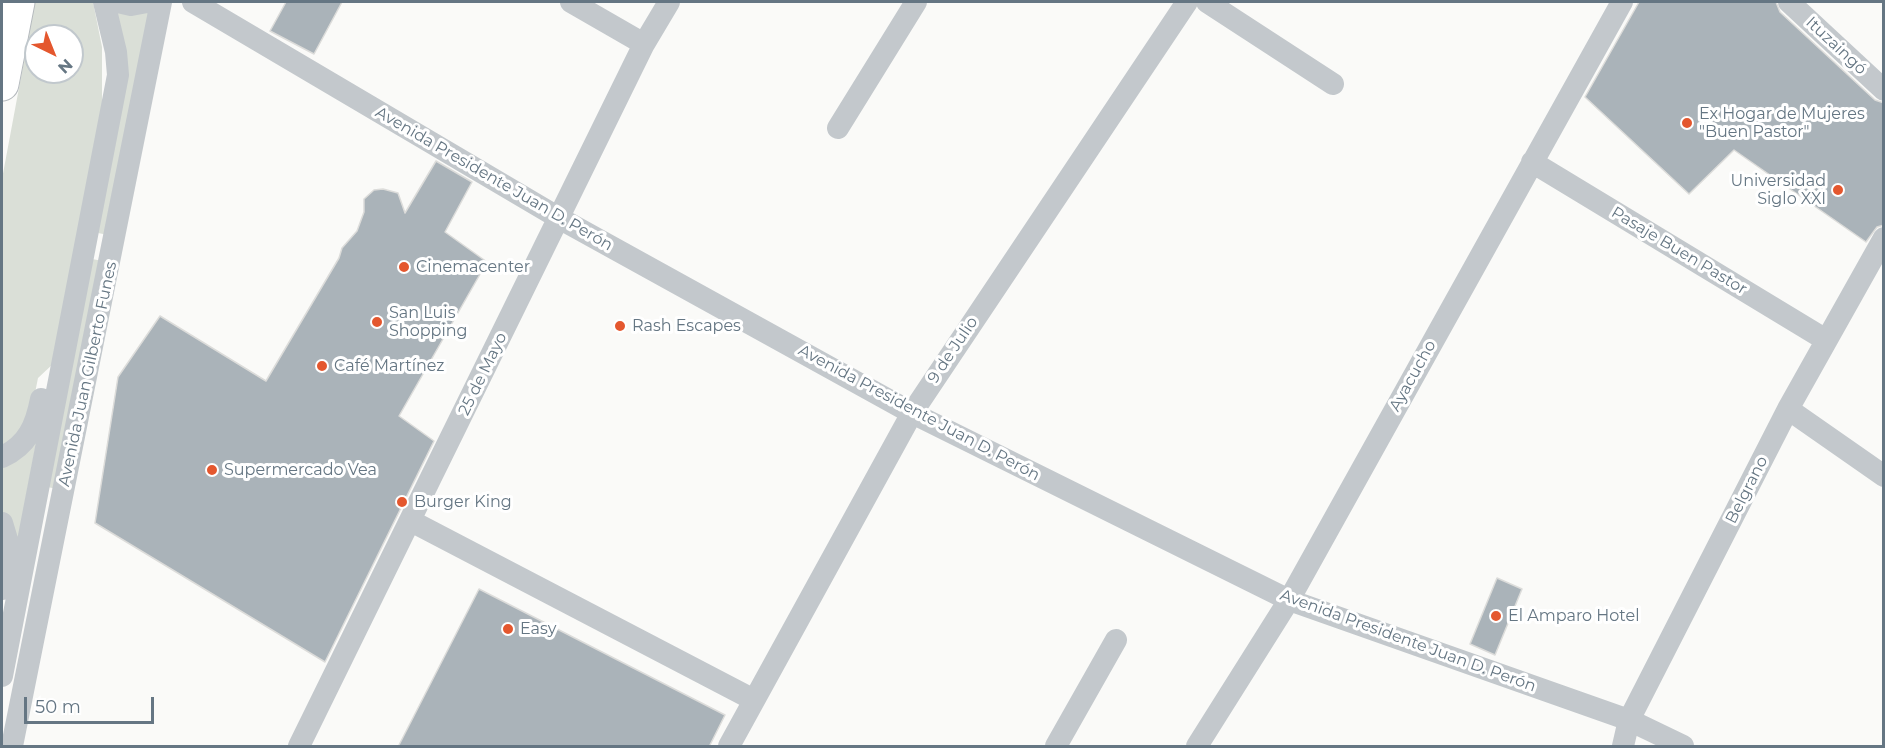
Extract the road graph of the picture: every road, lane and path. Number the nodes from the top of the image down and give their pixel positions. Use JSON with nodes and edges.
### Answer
{"nodes":[{"id":1,"x":18,"y":2,"type":"edge"},
{"id":2,"x":104,"y":2,"type":"edge"},
{"id":3,"x":118,"y":2,"type":"edge"},
{"id":4,"x":147,"y":2,"type":"edge"},
{"id":5,"x":161,"y":2,"type":"edge"},
{"id":6,"x":193,"y":2,"type":"edge"},
{"id":7,"x":571,"y":2,"type":"edge"},
{"id":8,"x":669,"y":2,"type":"edge"},
{"id":9,"x":916,"y":2,"type":"edge"},
{"id":10,"x":1187,"y":2,"type":"edge"},
{"id":11,"x":1207,"y":2,"type":"edge"},
{"id":12,"x":1622,"y":2,"type":"edge"},
{"id":13,"x":1789,"y":2,"type":"edge"},
{"id":14,"x":644,"y":44,"type":"junction"},
{"id":15,"x":2,"y":84,"type":"edge"},
{"id":16,"x":1333,"y":84,"type":"dead end"},
{"id":17,"x":1884,"y":90,"type":"edge"},
{"id":18,"x":838,"y":128,"type":"dead end"},
{"id":19,"x":1532,"y":162,"type":"junction"},
{"id":20,"x":559,"y":218,"type":"junction"},
{"id":21,"x":1884,"y":238,"type":"edge"},
{"id":22,"x":84,"y":247,"type":"junction"},
{"id":23,"x":113,"y":251,"type":"junction"},
{"id":24,"x":1826,"y":340,"type":"junction"},
{"id":25,"x":63,"y":363,"type":"junction"},
{"id":26,"x":1788,"y":408,"type":"junction"},
{"id":27,"x":912,"y":413,"type":"junction"},
{"id":28,"x":2,"y":457,"type":"edge"},
{"id":29,"x":1884,"y":476,"type":"edge"},
{"id":30,"x":411,"y":521,"type":"junction"},
{"id":31,"x":2,"y":523,"type":"edge"},
{"id":32,"x":2,"y":598,"type":"edge"},
{"id":33,"x":1289,"y":600,"type":"junction"},
{"id":34,"x":1116,"y":640,"type":"dead end"},
{"id":35,"x":2,"y":660,"type":"edge"},
{"id":36,"x":754,"y":700,"type":"junction"},
{"id":37,"x":1629,"y":720,"type":"junction"},
{"id":38,"x":12,"y":747,"type":"edge"},
{"id":39,"x":299,"y":747,"type":"edge"},
{"id":40,"x":729,"y":747,"type":"edge"},
{"id":41,"x":1056,"y":747,"type":"edge"},
{"id":42,"x":1197,"y":747,"type":"edge"},
{"id":43,"x":1623,"y":747,"type":"edge"},
{"id":44,"x":1683,"y":747,"type":"edge"}],
"edges":[{"from":1,"to":15,"type":"highway"},
{"from":2,"to":22,"type":"street","name":"Avenida Juan Gilberto Funes"},
{"from":3,"to":4,"type":"street"},
{"from":5,"to":23,"type":"street","name":"Avenida Juan Gilberto Funes"},
{"from":6,"to":20,"type":"street","name":"Avenida Presidente Juan D. Perón"},
{"from":7,"to":14,"type":"street"},
{"from":8,"to":14,"type":"street","name":"25 de Mayo"},
{"from":9,"to":18,"type":"street"},
{"from":10,"to":27,"type":"street","name":"9 de Julio"},
{"from":11,"to":16,"type":"street"},
{"from":12,"to":19,"type":"street","name":"Ayacucho"},
{"from":13,"to":17,"type":"street","name":"Ituzaingó"},
{"from":14,"to":20,"type":"street","name":"25 de Mayo"},
{"from":19,"to":24,"type":"street","name":"Pasaje Buen Pastor"},
{"from":19,"to":33,"type":"street","name":"Ayacucho"},
{"from":20,"to":27,"type":"street","name":"Avenida Presidente Juan D. Perón"},
{"from":20,"to":30,"type":"street","name":"25 de Mayo"},
{"from":21,"to":24,"type":"street","name":"Belgrano"},
{"from":22,"to":23,"type":"street"},
{"from":22,"to":25,"type":"street","name":"Avenida Juan Gilberto Funes"},
{"from":23,"to":38,"type":"street","name":"Avenida Juan Gilberto Funes"},
{"from":24,"to":26,"type":"street","name":"Belgrano"},
{"from":25,"to":28,"type":"street"},
{"from":25,"to":35,"type":"street","name":"Avenida Juan Gilberto Funes"},
{"from":26,"to":29,"type":"street"},
{"from":26,"to":37,"type":"street","name":"Belgrano"},
{"from":27,"to":33,"type":"street","name":"Avenida Presidente Juan D. Perón"},
{"from":27,"to":36,"type":"street","name":"9 de Julio"},
{"from":30,"to":36,"type":"street"},
{"from":30,"to":39,"type":"street","name":"25 de Mayo"},
{"from":31,"to":32,"type":"street"},
{"from":33,"to":37,"type":"street","name":"Avenida Presidente Juan D. Perón"},
{"from":33,"to":42,"type":"street","name":"Ayacucho"},
{"from":34,"to":41,"type":"street"},
{"from":36,"to":40,"type":"street","name":"9 de Julio"},
{"from":37,"to":43,"type":"street","name":"Belgrano"},
{"from":37,"to":44,"type":"street","name":"Avenida Presidente Juan D. Perón"}]}
